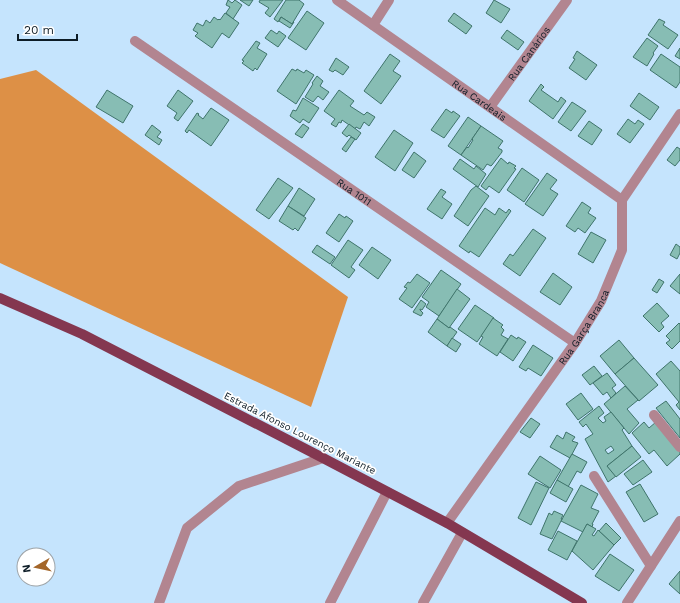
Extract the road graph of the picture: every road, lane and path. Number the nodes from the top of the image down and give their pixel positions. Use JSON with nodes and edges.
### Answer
{"nodes":[{"id":1,"x":337,"y":0,"type":"edge"},
{"id":2,"x":389,"y":0,"type":"edge"},
{"id":3,"x":567,"y":0,"type":"edge"},
{"id":4,"x":373,"y":25,"type":"junction"},
{"id":5,"x":134,"y":41,"type":"dead end"},
{"id":6,"x":490,"y":107,"type":"junction"},
{"id":7,"x":680,"y":114,"type":"edge"},
{"id":8,"x":622,"y":200,"type":"junction"},
{"id":9,"x":0,"y":298,"type":"edge"},
{"id":10,"x":575,"y":343,"type":"junction"},
{"id":11,"x":654,"y":415,"type":"dead end"},
{"id":12,"x":680,"y":447,"type":"edge"},
{"id":13,"x":323,"y":458,"type":"junction"},
{"id":14,"x":594,"y":476,"type":"dead end"},
{"id":15,"x":387,"y":492,"type":"junction"},
{"id":16,"x":680,"y":521,"type":"edge"},
{"id":17,"x":447,"y":523,"type":"junction"},
{"id":18,"x":462,"y":533,"type":"junction"},
{"id":19,"x":651,"y":566,"type":"junction"},
{"id":20,"x":159,"y":603,"type":"edge"},
{"id":21,"x":330,"y":603,"type":"edge"},
{"id":22,"x":423,"y":603,"type":"edge"},
{"id":23,"x":582,"y":603,"type":"edge"},
{"id":24,"x":628,"y":603,"type":"edge"}],
"edges":[{"from":1,"to":4,"type":"street","name":"Rua Cardeais"},
{"from":2,"to":4,"type":"street"},
{"from":3,"to":6,"type":"street","name":"Rua Canários"},
{"from":4,"to":6,"type":"street","name":"Rua Cardeais"},
{"from":5,"to":10,"type":"street","name":"Rua 1011"},
{"from":6,"to":8,"type":"street","name":"Rua Cardeais"},
{"from":7,"to":8,"type":"street"},
{"from":8,"to":10,"type":"street","name":"Rua Garça Branca"},
{"from":9,"to":13,"type":"main road","name":"Estrada Afonso Lourenço Mariante"},
{"from":10,"to":17,"type":"street","name":"Rua Garça Branca"},
{"from":11,"to":12,"type":"street"},
{"from":13,"to":15,"type":"main road","name":"Estrada Afonso Lourenço Mariante"},
{"from":13,"to":20,"type":"street"},
{"from":14,"to":19,"type":"street"},
{"from":15,"to":17,"type":"main road","name":"Estrada Afonso Lourenço Mariante"},
{"from":15,"to":21,"type":"street"},
{"from":16,"to":19,"type":"street"},
{"from":17,"to":18,"type":"main road","name":"Estrada Afonso Lourenço Mariante"},
{"from":18,"to":22,"type":"street"},
{"from":18,"to":23,"type":"main road","name":"Estrada Afonso Lourenço Mariante"},
{"from":19,"to":24,"type":"street"}]}
